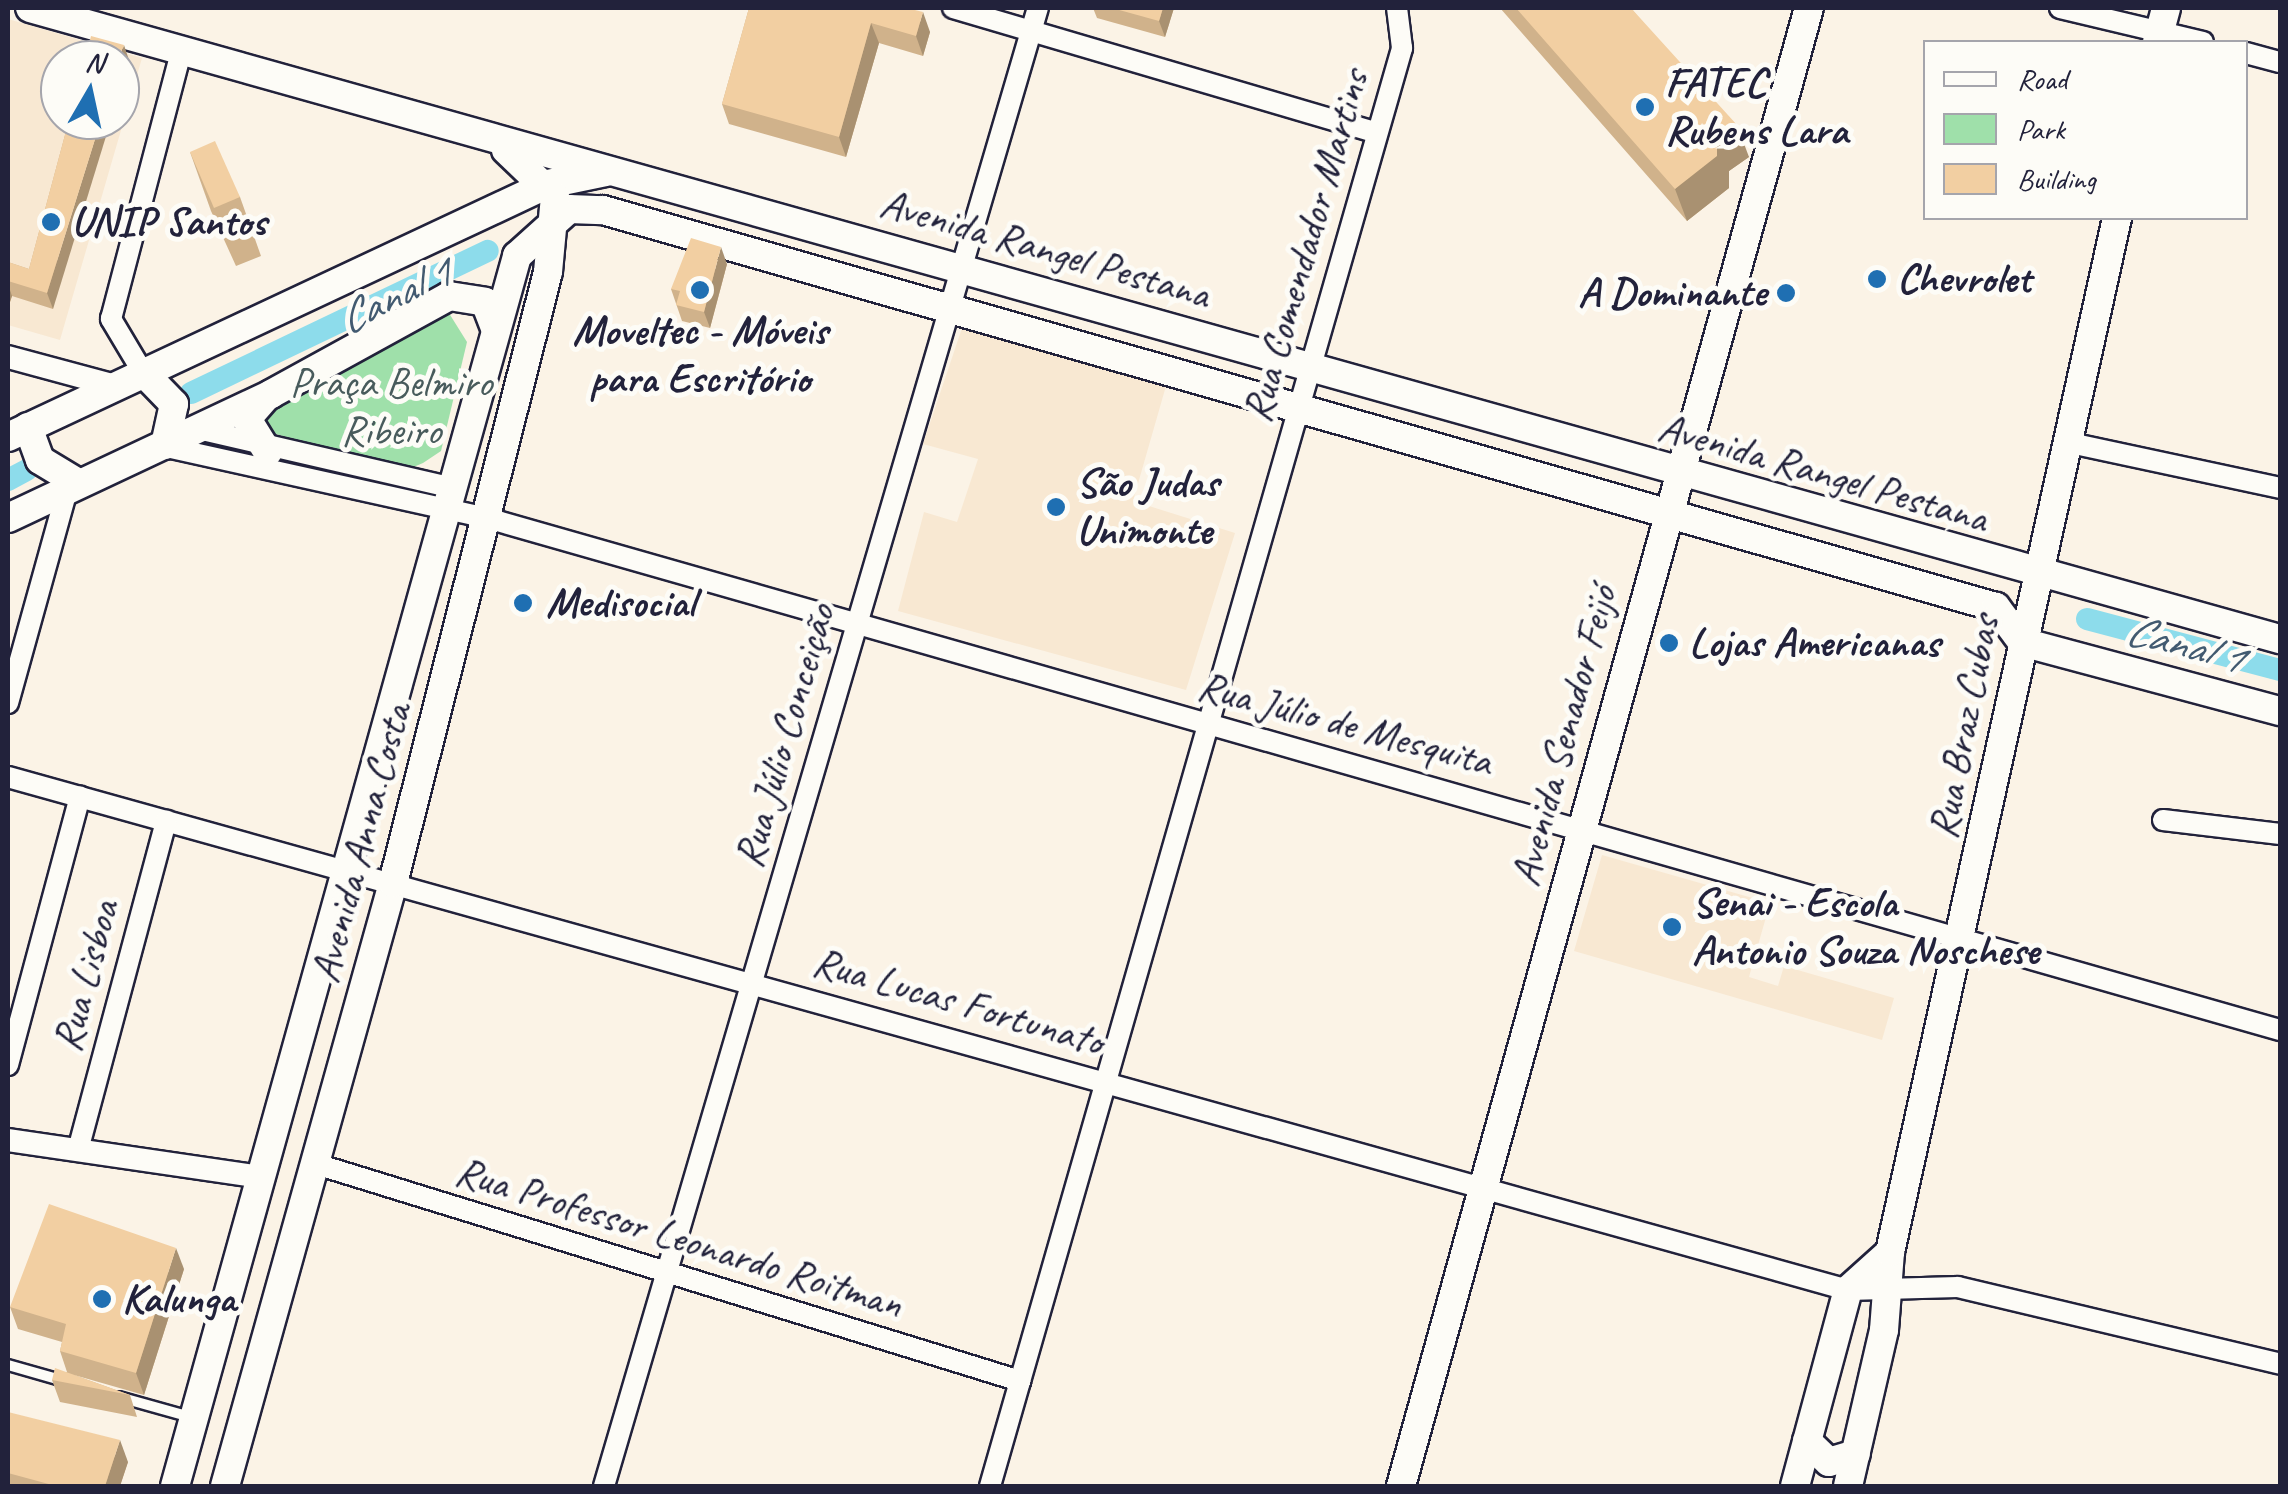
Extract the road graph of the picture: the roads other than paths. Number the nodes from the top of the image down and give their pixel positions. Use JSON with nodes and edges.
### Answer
{"nodes":[{"id":1,"x":30,"y":8,"type":"edge"},
{"id":2,"x":953,"y":8,"type":"edge"},
{"id":3,"x":1038,"y":8,"type":"edge"},
{"id":4,"x":1398,"y":8,"type":"edge"},
{"id":5,"x":1809,"y":8,"type":"edge"},
{"id":6,"x":2060,"y":8,"type":"edge"},
{"id":7,"x":2161,"y":27,"type":"edge"},
{"id":8,"x":1032,"y":30,"type":"junction"},
{"id":9,"x":2197,"y":40,"type":"edge"},
{"id":10,"x":182,"y":53,"type":"junction"},
{"id":11,"x":2248,"y":54,"type":"edge"},
{"id":12,"x":2280,"y":62,"type":"edge"},
{"id":13,"x":1377,"y":134,"type":"junction"},
{"id":14,"x":488,"y":139,"type":"junction"},
{"id":15,"x":638,"y":173,"type":"junction"},
{"id":16,"x":548,"y":184,"type":"junction"},
{"id":17,"x":512,"y":200,"type":"junction"},
{"id":18,"x":558,"y":218,"type":"junction"},
{"id":19,"x":2117,"y":220,"type":"edge"},
{"id":20,"x":962,"y":266,"type":"junction"},
{"id":21,"x":948,"y":310,"type":"junction"},
{"id":22,"x":496,"y":330,"type":"junction"},
{"id":23,"x":8,"y":357,"type":"edge"},
{"id":24,"x":1310,"y":369,"type":"junction"},
{"id":25,"x":142,"y":371,"type":"junction"},
{"id":26,"x":112,"y":385,"type":"junction"},
{"id":27,"x":272,"y":394,"type":"junction"},
{"id":28,"x":1298,"y":413,"type":"junction"},
{"id":29,"x":188,"y":422,"type":"junction"},
{"id":30,"x":14,"y":428,"type":"edge"},
{"id":31,"x":2066,"y":442,"type":"junction"},
{"id":32,"x":164,"y":446,"type":"junction"},
{"id":33,"x":268,"y":452,"type":"junction"},
{"id":34,"x":1676,"y":474,"type":"junction"},
{"id":35,"x":72,"y":487,"type":"junction"},
{"id":36,"x":2280,"y":488,"type":"edge"},
{"id":37,"x":449,"y":500,"type":"junction"},
{"id":38,"x":1665,"y":516,"type":"junction"},
{"id":39,"x":8,"y":518,"type":"edge"},
{"id":40,"x":488,"y":518,"type":"junction"},
{"id":41,"x":2036,"y":574,"type":"junction"},
{"id":42,"x":857,"y":624,"type":"junction"},
{"id":43,"x":2280,"y":639,"type":"edge"},
{"id":44,"x":2022,"y":642,"type":"junction"},
{"id":45,"x":8,"y":703,"type":"edge"},
{"id":46,"x":2280,"y":711,"type":"edge"},
{"id":47,"x":1207,"y":726,"type":"junction"},
{"id":48,"x":8,"y":778,"type":"edge"},
{"id":49,"x":80,"y":797,"type":"junction"},
{"id":50,"x":2162,"y":820,"type":"dead end"},
{"id":51,"x":166,"y":821,"type":"junction"},
{"id":52,"x":1582,"y":826,"type":"junction"},
{"id":53,"x":2280,"y":834,"type":"edge"},
{"id":54,"x":346,"y":870,"type":"junction"},
{"id":55,"x":393,"y":883,"type":"junction"},
{"id":56,"x":1963,"y":935,"type":"junction"},
{"id":57,"x":751,"y":983,"type":"junction"},
{"id":58,"x":2280,"y":1030,"type":"edge"},
{"id":59,"x":8,"y":1066,"type":"edge"},
{"id":60,"x":1106,"y":1082,"type":"junction"},
{"id":61,"x":8,"y":1140,"type":"edge"},
{"id":62,"x":78,"y":1150,"type":"junction"},
{"id":63,"x":316,"y":1164,"type":"junction"},
{"id":64,"x":261,"y":1177,"type":"junction"},
{"id":65,"x":1484,"y":1188,"type":"junction"},
{"id":66,"x":1890,"y":1252,"type":"junction"},
{"id":67,"x":666,"y":1276,"type":"junction"},
{"id":68,"x":1889,"y":1287,"type":"junction"},
{"id":69,"x":1848,"y":1290,"type":"junction"},
{"id":70,"x":2280,"y":1364,"type":"edge"},
{"id":71,"x":8,"y":1365,"type":"edge"},
{"id":72,"x":1020,"y":1381,"type":"junction"},
{"id":73,"x":82,"y":1386,"type":"edge"},
{"id":74,"x":101,"y":1392,"type":"edge"},
{"id":75,"x":194,"y":1418,"type":"junction"},
{"id":76,"x":1807,"y":1441,"type":"junction"},
{"id":77,"x":1856,"y":1454,"type":"junction"},
{"id":78,"x":175,"y":1486,"type":"edge"},
{"id":79,"x":225,"y":1486,"type":"edge"},
{"id":80,"x":604,"y":1486,"type":"edge"},
{"id":81,"x":990,"y":1486,"type":"edge"},
{"id":82,"x":1401,"y":1486,"type":"edge"},
{"id":83,"x":1798,"y":1486,"type":"edge"},
{"id":84,"x":1829,"y":1486,"type":"edge"},
{"id":85,"x":1848,"y":1486,"type":"edge"}],
"edges":[{"from":1,"to":10,"type":"main road","name":"Avenida Rangel Pestana"},
{"from":2,"to":8,"type":"street"},
{"from":3,"to":8,"type":"street","name":"Rua Júlio Conceição"},
{"from":4,"to":13,"type":"street","name":"Rua Comendador Martins"},
{"from":5,"to":34,"type":"main road","name":"Avenida Senador Feijó"},
{"from":6,"to":7,"type":"street"},
{"from":7,"to":9,"type":"street"},
{"from":8,"to":13,"type":"street"},
{"from":8,"to":20,"type":"street","name":"Rua Júlio Conceição"},
{"from":10,"to":14,"type":"main road","name":"Avenida Rangel Pestana"},
{"from":10,"to":25,"type":"street"},
{"from":11,"to":12,"type":"street"},
{"from":13,"to":24,"type":"street","name":"Rua Comendador Martins"},
{"from":14,"to":15,"type":"main road","name":"Avenida Rangel Pestana"},
{"from":14,"to":16,"type":"main road"},
{"from":15,"to":16,"type":"main road"},
{"from":15,"to":20,"type":"main road","name":"Avenida Rangel Pestana"},
{"from":16,"to":17,"type":"main road"},
{"from":16,"to":18,"type":"main road"},
{"from":17,"to":18,"type":"main road"},
{"from":17,"to":25,"type":"main road"},
{"from":18,"to":21,"type":"main road","name":"Avenida Rangel Pestana"},
{"from":18,"to":22,"type":"main road","name":"Avenida Anna Costa"},
{"from":18,"to":40,"type":"main road","name":"Avenida Anna Costa"},
{"from":19,"to":31,"type":"main road","name":"Rua Braz Cubas"},
{"from":20,"to":21,"type":"street","name":"Rua Júlio Conceição"},
{"from":20,"to":24,"type":"main road","name":"Avenida Rangel Pestana"},
{"from":21,"to":28,"type":"main road","name":"Avenida Rangel Pestana"},
{"from":21,"to":42,"type":"street","name":"Rua Júlio Conceição"},
{"from":22,"to":27,"type":"main road"},
{"from":22,"to":37,"type":"main road","name":"Avenida Anna Costa"},
{"from":23,"to":26,"type":"street"},
{"from":24,"to":28,"type":"street","name":"Rua Comendador Martins"},
{"from":24,"to":34,"type":"main road","name":"Avenida Rangel Pestana"},
{"from":25,"to":26,"type":"main road"},
{"from":25,"to":29,"type":"main road"},
{"from":26,"to":30,"type":"main road"},
{"from":27,"to":29,"type":"main road"},
{"from":27,"to":33,"type":"main road"},
{"from":28,"to":38,"type":"main road","name":"Avenida Rangel Pestana"},
{"from":28,"to":47,"type":"street","name":"Rua Comendador Martins"},
{"from":29,"to":32,"type":"main road"},
{"from":29,"to":33,"type":"street"},
{"from":30,"to":35,"type":"main road"},
{"from":31,"to":36,"type":"street"},
{"from":31,"to":41,"type":"main road","name":"Rua Braz Cubas"},
{"from":32,"to":35,"type":"main road"},
{"from":32,"to":37,"type":"street"},
{"from":33,"to":37,"type":"street"},
{"from":34,"to":38,"type":"main road","name":"Avenida Senador Feijó"},
{"from":34,"to":41,"type":"main road","name":"Avenida Rangel Pestana"},
{"from":35,"to":39,"type":"main road"},
{"from":35,"to":45,"type":"street"},
{"from":37,"to":40,"type":"street","name":"Rua Júlio de Mesquita"},
{"from":37,"to":54,"type":"main road","name":"Avenida Anna Costa"},
{"from":38,"to":44,"type":"main road","name":"Avenida Rangel Pestana"},
{"from":38,"to":52,"type":"main road","name":"Avenida Senador Feijó"},
{"from":40,"to":42,"type":"street","name":"Rua Júlio de Mesquita"},
{"from":40,"to":55,"type":"main road","name":"Avenida Anna Costa"},
{"from":41,"to":43,"type":"main road","name":"Avenida Rangel Pestana"},
{"from":41,"to":44,"type":"main road","name":"Rua Braz Cubas"},
{"from":42,"to":47,"type":"street","name":"Rua Júlio de Mesquita"},
{"from":42,"to":57,"type":"street","name":"Rua Júlio Conceição"},
{"from":44,"to":46,"type":"main road"},
{"from":44,"to":56,"type":"main road","name":"Rua Braz Cubas"},
{"from":47,"to":52,"type":"street","name":"Rua Júlio de Mesquita"},
{"from":47,"to":60,"type":"street","name":"Rua Comendador Martins"},
{"from":48,"to":49,"type":"street","name":"Rua Lucas Fortunato"},
{"from":49,"to":51,"type":"street","name":"Rua Lucas Fortunato"},
{"from":49,"to":59,"type":"street"},
{"from":50,"to":53,"type":"street"},
{"from":51,"to":54,"type":"street","name":"Rua Lucas Fortunato"},
{"from":51,"to":62,"type":"street","name":"Rua Lisboa"},
{"from":52,"to":56,"type":"street","name":"Rua Júlio de Mesquita"},
{"from":52,"to":65,"type":"main road","name":"Avenida Senador Feijó"},
{"from":54,"to":55,"type":"street","name":"Rua Lucas Fortunato"},
{"from":54,"to":64,"type":"main road","name":"Avenida Anna Costa"},
{"from":55,"to":57,"type":"street","name":"Rua Lucas Fortunato"},
{"from":55,"to":63,"type":"main road","name":"Avenida Anna Costa"},
{"from":56,"to":58,"type":"street","name":"Rua Júlio de Mesquita"},
{"from":56,"to":66,"type":"main road","name":"Rua Braz Cubas"},
{"from":57,"to":60,"type":"street","name":"Rua Lucas Fortunato"},
{"from":57,"to":67,"type":"street","name":"Rua Júlio Conceição"},
{"from":60,"to":65,"type":"street","name":"Rua Lucas Fortunato"},
{"from":60,"to":72,"type":"street","name":"Rua Comendador Martins"},
{"from":61,"to":62,"type":"street"},
{"from":62,"to":64,"type":"street"},
{"from":63,"to":67,"type":"street","name":"Rua Professor Leonardo Roitman"},
{"from":63,"to":79,"type":"main road","name":"Avenida Anna Costa"},
{"from":64,"to":75,"type":"main road","name":"Avenida Anna Costa"},
{"from":65,"to":69,"type":"street","name":"Rua Lucas Fortunato"},
{"from":65,"to":82,"type":"main road","name":"Avenida Senador Feijó"},
{"from":66,"to":68,"type":"main road","name":"Rua Braz Cubas"},
{"from":66,"to":69,"type":"main road"},
{"from":67,"to":72,"type":"street","name":"Rua Professor Leonardo Roitman"},
{"from":67,"to":80,"type":"street","name":"Rua Júlio Conceição"},
{"from":68,"to":69,"type":"street","name":"Rua Lucas Fortunato"},
{"from":68,"to":70,"type":"street","name":"Rua Lucas Fortunato"},
{"from":68,"to":77,"type":"main road","name":"Rua Braz Cubas"},
{"from":69,"to":76,"type":"main road"},
{"from":71,"to":73,"type":"lane"},
{"from":72,"to":81,"type":"street","name":"Rua Comendador Martins"},
{"from":74,"to":75,"type":"lane"},
{"from":75,"to":78,"type":"main road","name":"Avenida Anna Costa"},
{"from":76,"to":77,"type":"main road"},
{"from":76,"to":83,"type":"main road"},
{"from":77,"to":85,"type":"main road","name":"Rua Braz Cubas"},
{"from":83,"to":84,"type":"main road"}]}
